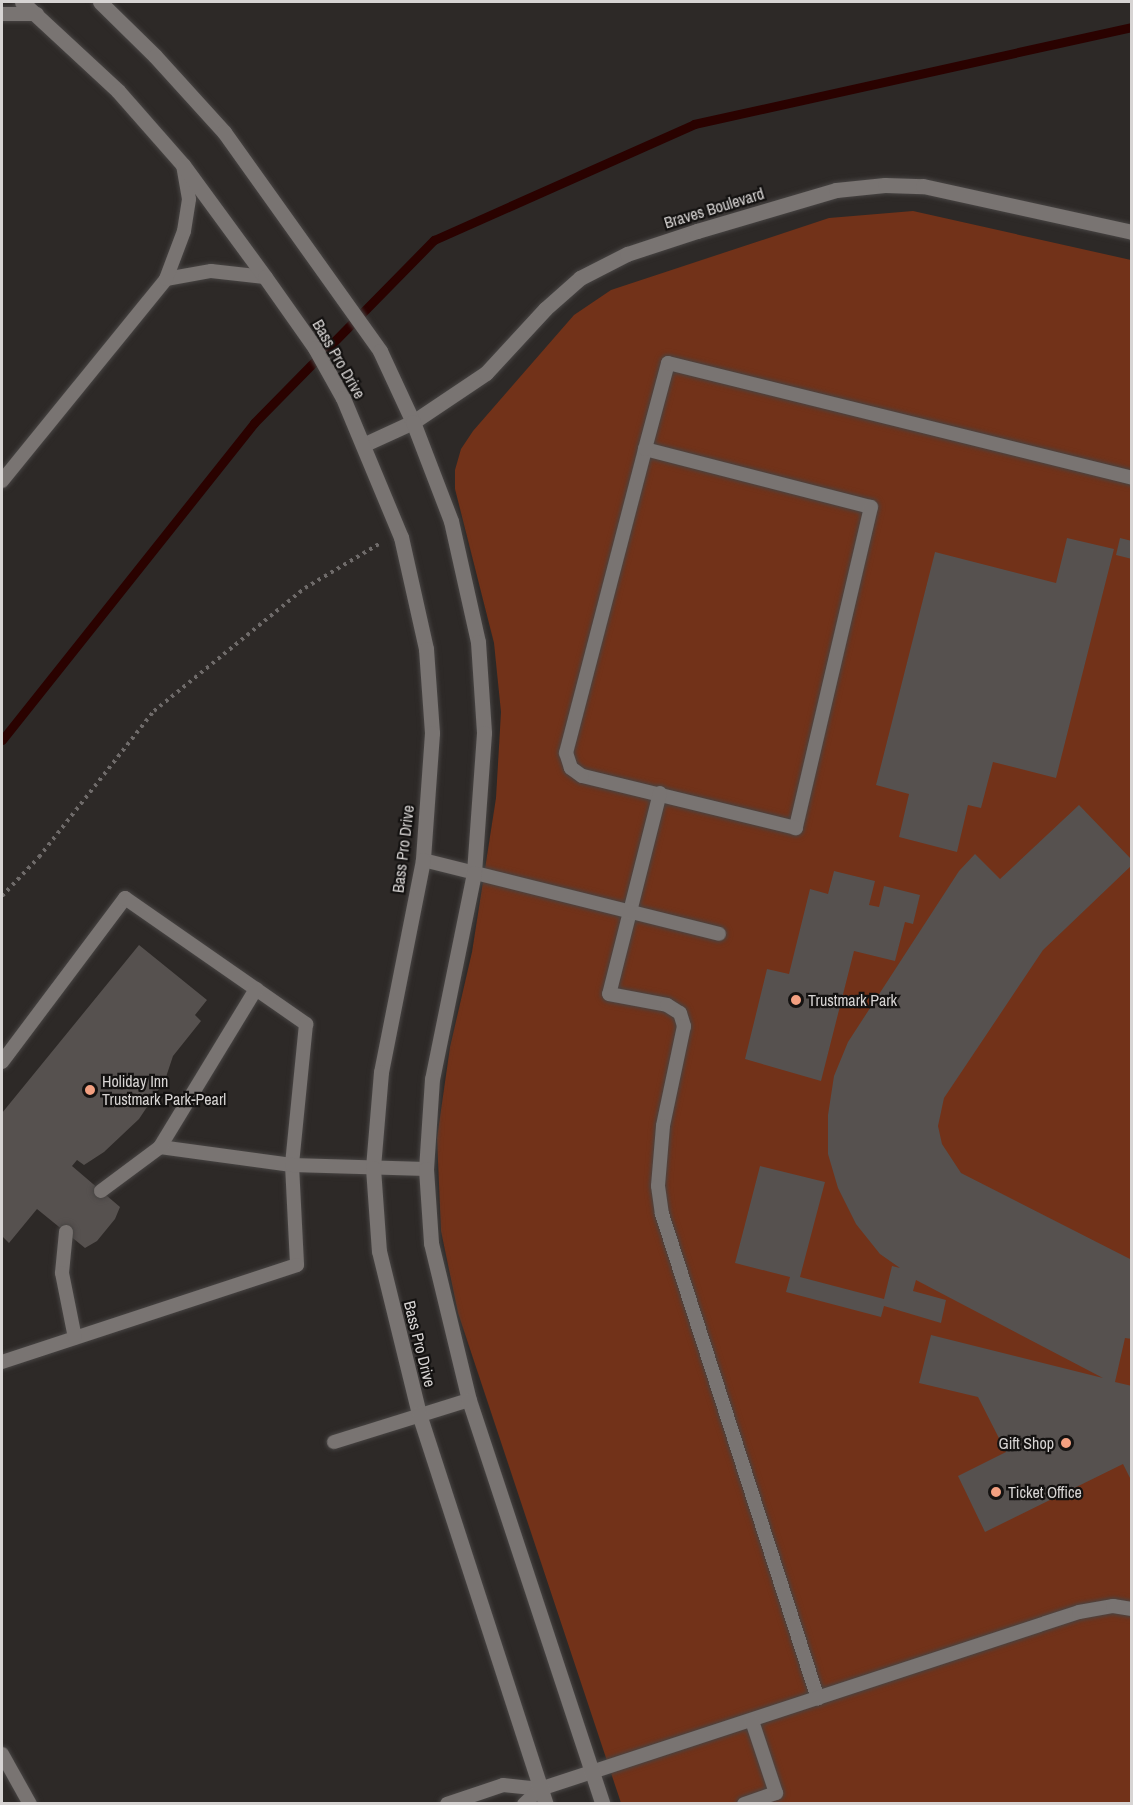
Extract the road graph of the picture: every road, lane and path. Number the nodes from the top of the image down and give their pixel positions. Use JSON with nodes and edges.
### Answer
{"nodes":[{"id":1,"x":22,"y":2,"type":"edge"},
{"id":2,"x":100,"y":2,"type":"edge"},
{"id":3,"x":2,"y":14,"type":"edge"},
{"id":4,"x":37,"y":14,"type":"junction"},
{"id":5,"x":183,"y":165,"type":"junction"},
{"id":6,"x":1131,"y":232,"type":"edge"},
{"id":7,"x":265,"y":277,"type":"junction"},
{"id":8,"x":166,"y":279,"type":"junction"},
{"id":9,"x":413,"y":422,"type":"junction"},
{"id":10,"x":365,"y":444,"type":"junction"},
{"id":11,"x":645,"y":449,"type":"junction"},
{"id":12,"x":1131,"y":476,"type":"edge"},
{"id":13,"x":2,"y":481,"type":"edge"},
{"id":14,"x":399,"y":532,"type":"junction"},
{"id":15,"x":660,"y":794,"type":"junction"},
{"id":16,"x":423,"y":860,"type":"junction"},
{"id":17,"x":474,"y":873,"type":"junction"},
{"id":18,"x":2,"y":896,"type":"edge"},
{"id":19,"x":630,"y":912,"type":"junction"},
{"id":20,"x":718,"y":934,"type":"dead end"},
{"id":21,"x":256,"y":989,"type":"junction"},
{"id":22,"x":2,"y":1062,"type":"edge"},
{"id":23,"x":160,"y":1148,"type":"junction"},
{"id":24,"x":292,"y":1165,"type":"junction"},
{"id":25,"x":374,"y":1168,"type":"junction"},
{"id":26,"x":426,"y":1169,"type":"junction"},
{"id":27,"x":100,"y":1191,"type":"dead end"},
{"id":28,"x":66,"y":1232,"type":"dead end"},
{"id":29,"x":75,"y":1338,"type":"junction"},
{"id":30,"x":2,"y":1362,"type":"edge"},
{"id":31,"x":469,"y":1400,"type":"junction"},
{"id":32,"x":419,"y":1414,"type":"junction"},
{"id":33,"x":334,"y":1442,"type":"dead end"},
{"id":34,"x":1131,"y":1609,"type":"edge"},
{"id":35,"x":818,"y":1699,"type":"junction"},
{"id":36,"x":752,"y":1721,"type":"junction"},
{"id":37,"x":2,"y":1754,"type":"edge"},
{"id":38,"x":592,"y":1773,"type":"junction"},
{"id":39,"x":543,"y":1796,"type":"edge"},
{"id":40,"x":30,"y":1803,"type":"edge"},
{"id":41,"x":447,"y":1803,"type":"edge"},
{"id":42,"x":524,"y":1803,"type":"edge"},
{"id":43,"x":603,"y":1803,"type":"edge"},
{"id":44,"x":744,"y":1803,"type":"edge"}],
"edges":[{"from":1,"to":4,"type":"street","name":"Bass Pro Drive"},
{"from":2,"to":9,"type":"street","name":"Bass Pro Drive"},
{"from":3,"to":4,"type":"lane"},
{"from":4,"to":5,"type":"street","name":"Bass Pro Drive"},
{"from":5,"to":7,"type":"street","name":"Bass Pro Drive"},
{"from":5,"to":8,"type":"lane"},
{"from":6,"to":9,"type":"street","name":"Braves Boulevard"},
{"from":7,"to":8,"type":"lane"},
{"from":7,"to":10,"type":"street","name":"Bass Pro Drive"},
{"from":8,"to":13,"type":"lane"},
{"from":9,"to":10,"type":"street","name":"Braves Boulevard"},
{"from":9,"to":17,"type":"street","name":"Bass Pro Drive"},
{"from":10,"to":14,"type":"street","name":"Bass Pro Drive"},
{"from":11,"to":12,"type":"lane"},
{"from":11,"to":15,"type":"lane"},
{"from":11,"to":15,"type":"lane"},
{"from":14,"to":16,"type":"street","name":"Bass Pro Drive"},
{"from":14,"to":18,"type":"path"},
{"from":15,"to":19,"type":"lane"},
{"from":16,"to":17,"type":"lane"},
{"from":16,"to":25,"type":"street","name":"Bass Pro Drive"},
{"from":17,"to":19,"type":"lane"},
{"from":17,"to":26,"type":"street","name":"Bass Pro Drive"},
{"from":19,"to":20,"type":"lane"},
{"from":19,"to":35,"type":"lane"},
{"from":21,"to":22,"type":"lane"},
{"from":21,"to":23,"type":"lane"},
{"from":21,"to":24,"type":"lane"},
{"from":23,"to":24,"type":"lane"},
{"from":23,"to":27,"type":"lane"},
{"from":24,"to":25,"type":"lane"},
{"from":24,"to":29,"type":"lane"},
{"from":25,"to":26,"type":"lane"},
{"from":25,"to":32,"type":"street","name":"Bass Pro Drive"},
{"from":26,"to":31,"type":"street","name":"Bass Pro Drive"},
{"from":28,"to":29,"type":"lane"},
{"from":29,"to":30,"type":"lane"},
{"from":31,"to":32,"type":"lane"},
{"from":31,"to":38,"type":"street","name":"Bass Pro Drive"},
{"from":32,"to":33,"type":"lane"},
{"from":32,"to":39,"type":"street","name":"Bass Pro Drive"},
{"from":34,"to":35,"type":"lane"},
{"from":35,"to":36,"type":"lane"},
{"from":36,"to":38,"type":"lane"},
{"from":36,"to":44,"type":"lane"},
{"from":37,"to":40,"type":"lane"},
{"from":38,"to":39,"type":"lane"},
{"from":38,"to":43,"type":"street","name":"Bass Pro Drive"},
{"from":39,"to":41,"type":"lane"},
{"from":39,"to":42,"type":"lane"}]}
